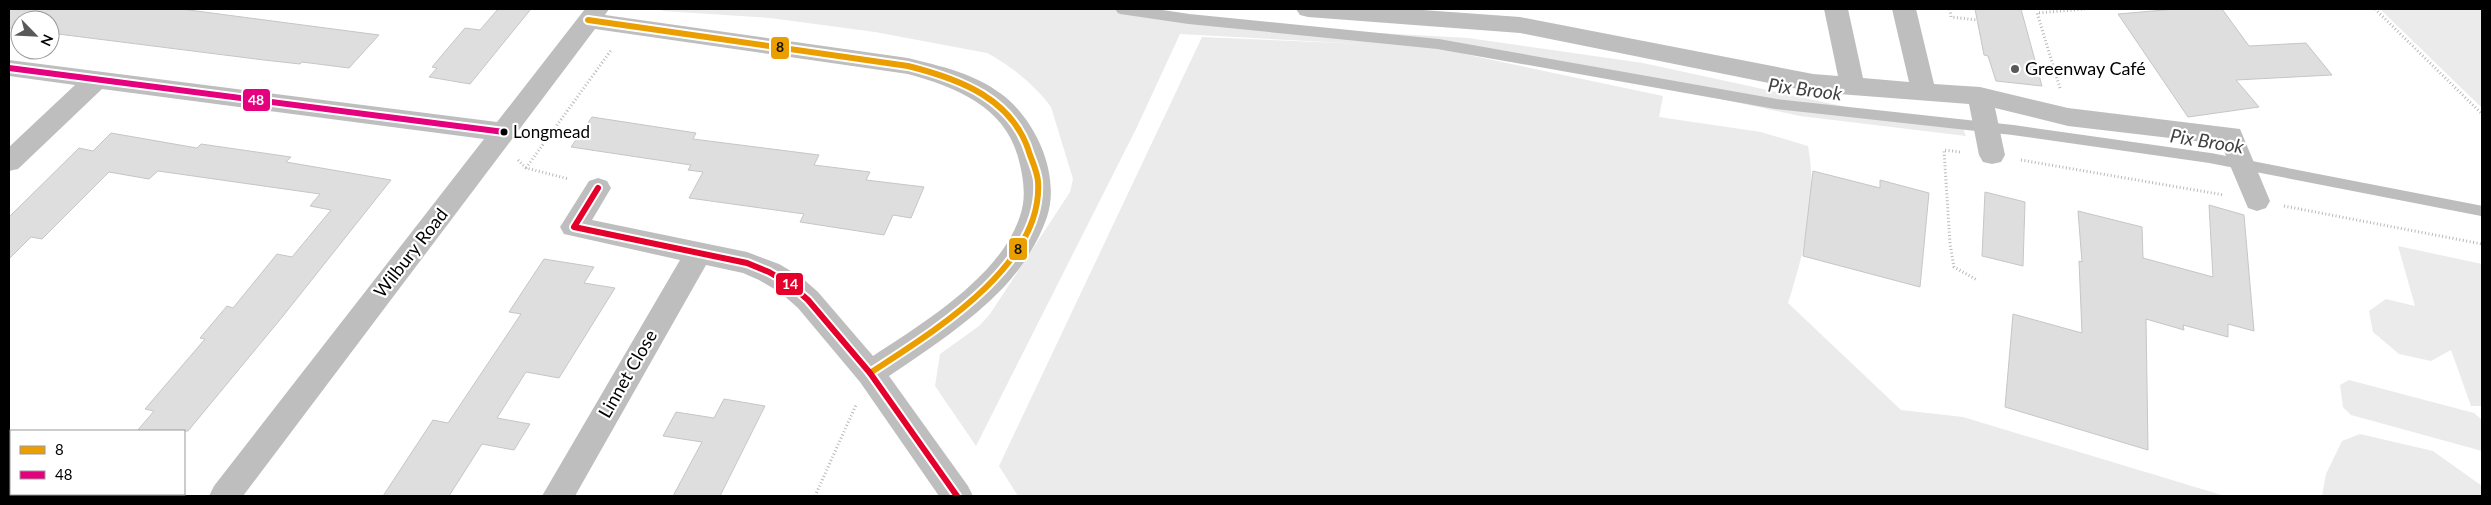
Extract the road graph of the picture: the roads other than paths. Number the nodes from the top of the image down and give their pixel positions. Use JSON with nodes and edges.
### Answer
{"nodes":[{"id":1,"x":1308,"y":9,"type":"edge"},
{"id":2,"x":1836,"y":9,"type":"edge"},
{"id":3,"x":1904,"y":9,"type":"edge"},
{"id":4,"x":593,"y":14,"type":"edge"},
{"id":5,"x":9,"y":68,"type":"edge"},
{"id":6,"x":97,"y":79,"type":"junction"},
{"id":7,"x":1852,"y":86,"type":"junction"},
{"id":8,"x":1924,"y":91,"type":"junction"},
{"id":9,"x":1980,"y":96,"type":"junction"},
{"id":10,"x":504,"y":132,"type":"junction"},
{"id":11,"x":1992,"y":156,"type":"road end"},
{"id":12,"x":9,"y":162,"type":"edge"},
{"id":13,"x":598,"y":188,"type":"road end"},
{"id":14,"x":2257,"y":201,"type":"road end"},
{"id":15,"x":698,"y":252,"type":"junction"},
{"id":16,"x":870,"y":372,"type":"junction"},
{"id":17,"x":224,"y":496,"type":"edge"},
{"id":18,"x":558,"y":496,"type":"edge"},
{"id":19,"x":957,"y":496,"type":"edge"}],
"edges":[{"from":1,"to":7,"type":"street"},
{"from":2,"to":7,"type":"street"},
{"from":3,"to":8,"type":"street"},
{"from":4,"to":10,"type":"street","name":"Wilbury Road"},
{"from":4,"to":16,"type":"street"},
{"from":5,"to":6,"type":"street"},
{"from":6,"to":10,"type":"street"},
{"from":6,"to":12,"type":"street"},
{"from":7,"to":8,"type":"street"},
{"from":8,"to":9,"type":"street"},
{"from":9,"to":11,"type":"street"},
{"from":9,"to":14,"type":"street"},
{"from":10,"to":17,"type":"street","name":"Wilbury Road"},
{"from":13,"to":15,"type":"street"},
{"from":15,"to":16,"type":"street"},
{"from":15,"to":18,"type":"street","name":"Linnet Close"},
{"from":16,"to":19,"type":"street"}]}
